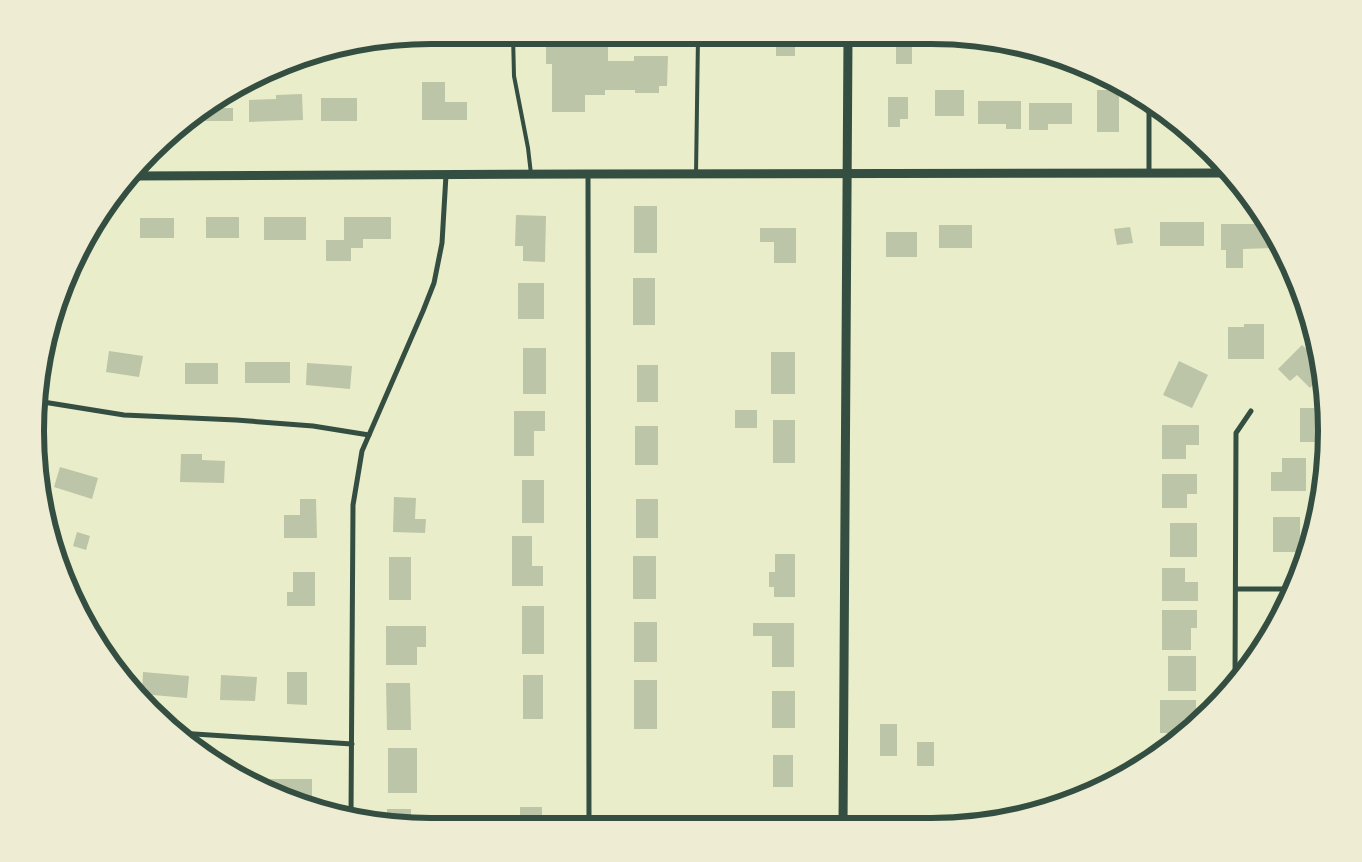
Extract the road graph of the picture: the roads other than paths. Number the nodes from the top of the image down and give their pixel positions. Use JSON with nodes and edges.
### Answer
{"nodes":[{"id":1,"x":513,"y":44,"type":"edge"},
{"id":2,"x":698,"y":44,"type":"edge"},
{"id":3,"x":848,"y":44,"type":"edge"},
{"id":4,"x":1149,"y":111,"type":"edge"},
{"id":5,"x":1149,"y":173,"type":"junction"},
{"id":6,"x":1219,"y":173,"type":"edge"},
{"id":7,"x":531,"y":174,"type":"junction"},
{"id":8,"x":588,"y":174,"type":"junction"},
{"id":9,"x":696,"y":174,"type":"junction"},
{"id":10,"x":847,"y":174,"type":"junction"},
{"id":11,"x":446,"y":175,"type":"junction"},
{"id":12,"x":140,"y":176,"type":"edge"},
{"id":13,"x":45,"y":402,"type":"edge"},
{"id":14,"x":1250,"y":411,"type":"dead end"},
{"id":15,"x":369,"y":435,"type":"junction"},
{"id":16,"x":1236,"y":589,"type":"junction"},
{"id":17,"x":1284,"y":589,"type":"edge"},
{"id":18,"x":1235,"y":670,"type":"edge"},
{"id":19,"x":190,"y":734,"type":"edge"},
{"id":20,"x":352,"y":744,"type":"junction"},
{"id":21,"x":351,"y":810,"type":"edge"},
{"id":22,"x":589,"y":818,"type":"edge"},
{"id":23,"x":842,"y":818,"type":"edge"}],
"edges":[{"from":1,"to":7,"type":"lane"},
{"from":2,"to":9,"type":"lane"},
{"from":3,"to":10,"type":"street"},
{"from":4,"to":5,"type":"street"},
{"from":5,"to":6,"type":"street"},
{"from":5,"to":10,"type":"street"},
{"from":7,"to":8,"type":"street"},
{"from":7,"to":11,"type":"street"},
{"from":8,"to":9,"type":"street"},
{"from":8,"to":22,"type":"street"},
{"from":9,"to":10,"type":"street"},
{"from":10,"to":23,"type":"street"},
{"from":11,"to":12,"type":"street"},
{"from":11,"to":15,"type":"street"},
{"from":13,"to":15,"type":"street"},
{"from":14,"to":16,"type":"street"},
{"from":15,"to":20,"type":"street"},
{"from":16,"to":17,"type":"street"},
{"from":16,"to":18,"type":"street"},
{"from":19,"to":20,"type":"street"},
{"from":20,"to":21,"type":"street"}]}
